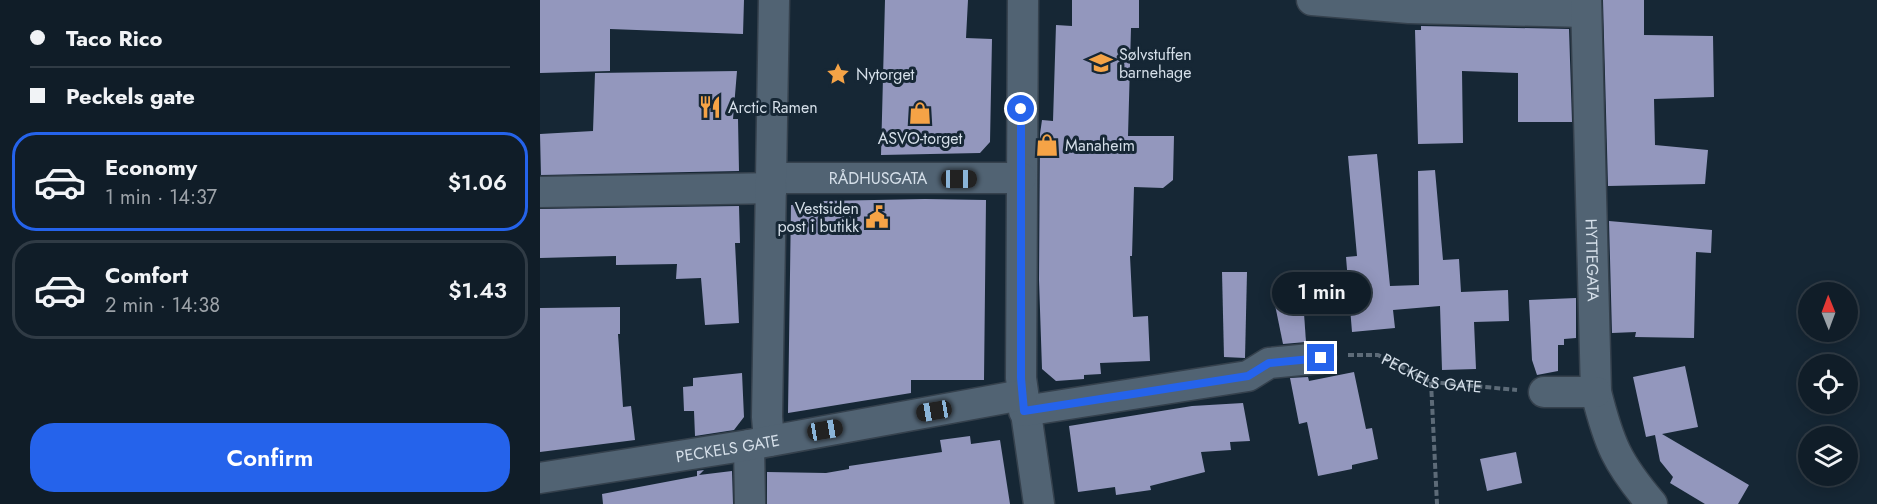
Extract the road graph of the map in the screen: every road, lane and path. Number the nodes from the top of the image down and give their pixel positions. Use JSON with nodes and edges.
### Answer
{"nodes":[{"id":1,"x":774,"y":0,"type":"edge"},
{"id":2,"x":1023,"y":0,"type":"edge"},
{"id":3,"x":1312,"y":0,"type":"edge"},
{"id":4,"x":1586,"y":6,"type":"edge"},
{"id":5,"x":1021,"y":178,"type":"junction"},
{"id":6,"x":772,"y":183,"type":"junction"},
{"id":7,"x":540,"y":192,"type":"edge"},
{"id":8,"x":1321,"y":358,"type":"joint"},
{"id":9,"x":1431,"y":382,"type":"junction"},
{"id":10,"x":1544,"y":392,"type":"joint"},
{"id":11,"x":1596,"y":392,"type":"junction"},
{"id":12,"x":1023,"y":403,"type":"junction"},
{"id":13,"x":759,"y":443,"type":"junction"},
{"id":14,"x":540,"y":478,"type":"edge"},
{"id":15,"x":750,"y":504,"type":"edge"},
{"id":16,"x":1039,"y":504,"type":"edge"},
{"id":17,"x":1437,"y":504,"type":"edge"},
{"id":18,"x":1652,"y":504,"type":"edge"}],
"edges":[{"from":1,"to":6,"type":"street"},
{"from":2,"to":5,"type":"street"},
{"from":3,"to":4,"type":"street"},
{"from":4,"to":11,"type":"street","name":"HYTTEGATA"},
{"from":5,"to":6,"type":"street","name":"RÅDHUSGATA"},
{"from":5,"to":12,"type":"street"},
{"from":6,"to":7,"type":"street","name":"RÅDHUSGATA"},
{"from":6,"to":13,"type":"street"},
{"from":8,"to":9,"type":"path","name":"PECKELS GATE"},
{"from":8,"to":12,"type":"street","name":"PECKELS GATE"},
{"from":9,"to":10,"type":"path","name":"PECKELS GATE"},
{"from":9,"to":17,"type":"path"},
{"from":10,"to":11,"type":"street"},
{"from":11,"to":18,"type":"street","name":"HYTTEGATA"},
{"from":12,"to":13,"type":"street","name":"PECKELS GATE"},
{"from":12,"to":16,"type":"street"},
{"from":13,"to":14,"type":"street","name":"PECKELS GATE"},
{"from":13,"to":15,"type":"street"}]}
